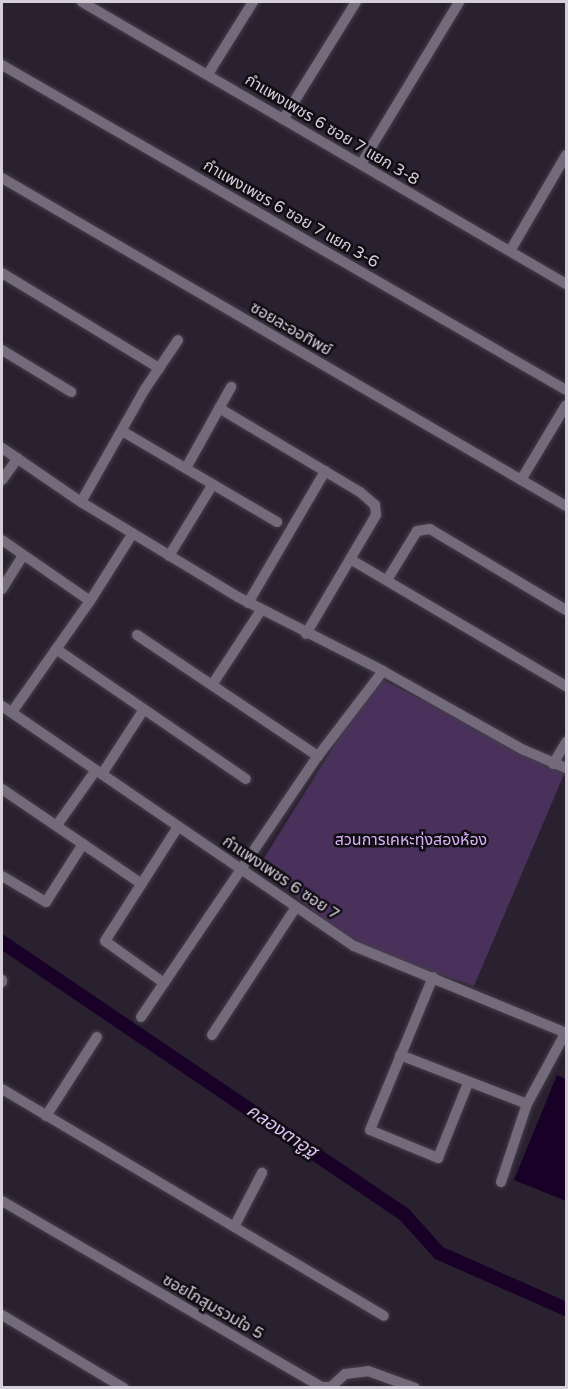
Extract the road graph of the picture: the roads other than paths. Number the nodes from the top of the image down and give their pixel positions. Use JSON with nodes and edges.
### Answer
{"nodes":[{"id":1,"x":82,"y":2,"type":"edge"},
{"id":2,"x":254,"y":2,"type":"edge"},
{"id":3,"x":356,"y":2,"type":"edge"},
{"id":4,"x":459,"y":2,"type":"edge"},
{"id":5,"x":2,"y":64,"type":"edge"},
{"id":6,"x":208,"y":74,"type":"junction"},
{"id":7,"x":284,"y":118,"type":"junction"},
{"id":8,"x":567,"y":155,"type":"edge"},
{"id":9,"x":361,"y":165,"type":"junction"},
{"id":10,"x":2,"y":178,"type":"edge"},
{"id":11,"x":510,"y":251,"type":"junction"},
{"id":12,"x":2,"y":273,"type":"edge"},
{"id":13,"x":567,"y":284,"type":"edge"},
{"id":14,"x":178,"y":340,"type":"dead end"},
{"id":15,"x":2,"y":350,"type":"edge"},
{"id":16,"x":159,"y":369,"type":"junction"},
{"id":17,"x":231,"y":387,"type":"dead end"},
{"id":18,"x":567,"y":390,"type":"edge"},
{"id":19,"x":71,"y":392,"type":"dead end"},
{"id":20,"x":567,"y":405,"type":"edge"},
{"id":21,"x":219,"y":408,"type":"junction"},
{"id":22,"x":122,"y":431,"type":"junction"},
{"id":23,"x":2,"y":448,"type":"edge"},
{"id":24,"x":18,"y":458,"type":"junction"},
{"id":25,"x":186,"y":468,"type":"junction"},
{"id":26,"x":325,"y":471,"type":"junction"},
{"id":27,"x":2,"y":480,"type":"edge"},
{"id":28,"x":521,"y":480,"type":"junction"},
{"id":29,"x":213,"y":484,"type":"junction"},
{"id":30,"x":81,"y":502,"type":"junction"},
{"id":31,"x":567,"y":506,"type":"edge"},
{"id":32,"x":277,"y":522,"type":"dead end"},
{"id":33,"x":133,"y":533,"type":"junction"},
{"id":34,"x":2,"y":540,"type":"edge"},
{"id":35,"x":23,"y":556,"type":"junction"},
{"id":36,"x":169,"y":556,"type":"junction"},
{"id":37,"x":350,"y":560,"type":"junction"},
{"id":38,"x":387,"y":580,"type":"junction"},
{"id":39,"x":2,"y":589,"type":"edge"},
{"id":40,"x":90,"y":601,"type":"junction"},
{"id":41,"x":248,"y":603,"type":"junction"},
{"id":42,"x":261,"y":610,"type":"junction"},
{"id":43,"x":567,"y":610,"type":"edge"},
{"id":44,"x":137,"y":634,"type":"dead end"},
{"id":45,"x":306,"y":634,"type":"junction"},
{"id":46,"x":56,"y":648,"type":"junction"},
{"id":47,"x":383,"y":671,"type":"junction"},
{"id":48,"x":212,"y":685,"type":"junction"},
{"id":49,"x":567,"y":686,"type":"edge"},
{"id":50,"x":2,"y":706,"type":"edge"},
{"id":51,"x":144,"y":709,"type":"junction"},
{"id":52,"x":12,"y":712,"type":"junction"},
{"id":53,"x":567,"y":742,"type":"edge"},
{"id":54,"x":318,"y":756,"type":"junction"},
{"id":55,"x":553,"y":764,"type":"junction"},
{"id":56,"x":567,"y":768,"type":"edge"},
{"id":57,"x":99,"y":772,"type":"junction"},
{"id":58,"x":246,"y":779,"type":"dead end"},
{"id":59,"x":2,"y":789,"type":"edge"},
{"id":60,"x":57,"y":825,"type":"junction"},
{"id":61,"x":178,"y":827,"type":"junction"},
{"id":62,"x":83,"y":844,"type":"junction"},
{"id":63,"x":243,"y":870,"type":"junction"},
{"id":64,"x":2,"y":876,"type":"edge"},
{"id":65,"x":142,"y":884,"type":"junction"},
{"id":66,"x":296,"y":907,"type":"junction"},
{"id":67,"x":433,"y":977,"type":"junction"},
{"id":68,"x":164,"y":983,"type":"junction"},
{"id":69,"x":141,"y":1017,"type":"dead end"},
{"id":70,"x":567,"y":1025,"type":"edge"},
{"id":71,"x":554,"y":1028,"type":"junction"},
{"id":72,"x":566,"y":1032,"type":"edge"},
{"id":73,"x":212,"y":1035,"type":"dead end"},
{"id":74,"x":97,"y":1037,"type":"dead end"},
{"id":75,"x":400,"y":1055,"type":"junction"},
{"id":76,"x":468,"y":1083,"type":"junction"},
{"id":77,"x":2,"y":1089,"type":"edge"},
{"id":78,"x":527,"y":1104,"type":"junction"},
{"id":79,"x":46,"y":1116,"type":"junction"},
{"id":80,"x":262,"y":1173,"type":"dead end"},
{"id":81,"x":501,"y":1182,"type":"dead end"},
{"id":82,"x":2,"y":1201,"type":"edge"},
{"id":83,"x":235,"y":1225,"type":"junction"},
{"id":84,"x":2,"y":1315,"type":"edge"},
{"id":85,"x":384,"y":1316,"type":"dead end"},
{"id":86,"x":124,"y":1388,"type":"edge"},
{"id":87,"x":415,"y":1388,"type":"edge"}],
"edges":[{"from":1,"to":6,"type":"street","name":"กำแพงเพชร 6 ซอย 7 แยก 3-8"},
{"from":2,"to":6,"type":"street"},
{"from":3,"to":7,"type":"street"},
{"from":4,"to":9,"type":"street"},
{"from":5,"to":18,"type":"street","name":"กำแพงเพชร 6 ซอย 7 แยก 3-6"},
{"from":6,"to":7,"type":"street","name":"กำแพงเพชร 6 ซอย 7 แยก 3-8"},
{"from":7,"to":9,"type":"street","name":"กำแพงเพชร 6 ซอย 7 แยก 3-8"},
{"from":8,"to":11,"type":"street"},
{"from":9,"to":11,"type":"street","name":"กำแพงเพชร 6 ซอย 7 แยก 3-8"},
{"from":10,"to":28,"type":"street","name":"ซอยละออทิพย์"},
{"from":11,"to":13,"type":"street","name":"กำแพงเพชร 6 ซอย 7 แยก 3-8"},
{"from":12,"to":16,"type":"street"},
{"from":14,"to":16,"type":"street"},
{"from":15,"to":19,"type":"street"},
{"from":16,"to":22,"type":"street"},
{"from":17,"to":21,"type":"street"},
{"from":20,"to":28,"type":"street"},
{"from":21,"to":25,"type":"street"},
{"from":21,"to":26,"type":"street"},
{"from":22,"to":25,"type":"street"},
{"from":22,"to":30,"type":"street"},
{"from":23,"to":24,"type":"street"},
{"from":24,"to":27,"type":"street"},
{"from":24,"to":30,"type":"street"},
{"from":25,"to":29,"type":"street"},
{"from":26,"to":37,"type":"street"},
{"from":26,"to":41,"type":"street"},
{"from":28,"to":31,"type":"street","name":"ซอยละออทิพย์"},
{"from":29,"to":32,"type":"street"},
{"from":29,"to":36,"type":"street"},
{"from":30,"to":33,"type":"street"},
{"from":33,"to":36,"type":"street"},
{"from":33,"to":40,"type":"street"},
{"from":34,"to":35,"type":"street"},
{"from":35,"to":39,"type":"street"},
{"from":35,"to":40,"type":"street"},
{"from":36,"to":41,"type":"street"},
{"from":37,"to":38,"type":"street"},
{"from":37,"to":45,"type":"street"},
{"from":38,"to":43,"type":"street"},
{"from":38,"to":49,"type":"street"},
{"from":40,"to":46,"type":"street"},
{"from":41,"to":42,"type":"street"},
{"from":42,"to":45,"type":"street"},
{"from":42,"to":48,"type":"street"},
{"from":44,"to":48,"type":"street"},
{"from":45,"to":47,"type":"street"},
{"from":46,"to":51,"type":"street"},
{"from":46,"to":52,"type":"street"},
{"from":47,"to":54,"type":"street"},
{"from":47,"to":55,"type":"street"},
{"from":48,"to":54,"type":"street"},
{"from":50,"to":52,"type":"street","name":"กำแพงเพชร 6 ซอย 7"},
{"from":51,"to":57,"type":"street"},
{"from":51,"to":58,"type":"street"},
{"from":52,"to":57,"type":"street","name":"กำแพงเพชร 6 ซอย 7"},
{"from":53,"to":55,"type":"street"},
{"from":54,"to":63,"type":"street"},
{"from":55,"to":56,"type":"street"},
{"from":57,"to":60,"type":"street"},
{"from":57,"to":61,"type":"street","name":"กำแพงเพชร 6 ซอย 7"},
{"from":59,"to":60,"type":"street"},
{"from":60,"to":62,"type":"street"},
{"from":61,"to":63,"type":"street","name":"กำแพงเพชร 6 ซอย 7"},
{"from":61,"to":65,"type":"street"},
{"from":62,"to":64,"type":"street"},
{"from":62,"to":65,"type":"street"},
{"from":63,"to":66,"type":"street","name":"กำแพงเพชร 6 ซอย 7"},
{"from":63,"to":68,"type":"street"},
{"from":65,"to":68,"type":"street"},
{"from":66,"to":67,"type":"street","name":"กำแพงเพชร 6 ซอย 7"},
{"from":66,"to":73,"type":"street"},
{"from":67,"to":71,"type":"street","name":"กำแพงเพชร 6 ซอย 7"},
{"from":67,"to":75,"type":"street"},
{"from":68,"to":69,"type":"street"},
{"from":70,"to":71,"type":"street"},
{"from":71,"to":72,"type":"street","name":"กำแพงเพชร 6 ซอย 7"},
{"from":72,"to":78,"type":"street"},
{"from":74,"to":79,"type":"street"},
{"from":75,"to":76,"type":"street"},
{"from":75,"to":76,"type":"street"},
{"from":76,"to":78,"type":"street"},
{"from":77,"to":79,"type":"street"},
{"from":78,"to":81,"type":"street"},
{"from":79,"to":83,"type":"street"},
{"from":80,"to":83,"type":"street"},
{"from":82,"to":87,"type":"street","name":"ซอยโกสุมรวมใจ 5"},
{"from":83,"to":85,"type":"street"},
{"from":84,"to":86,"type":"street"}]}
